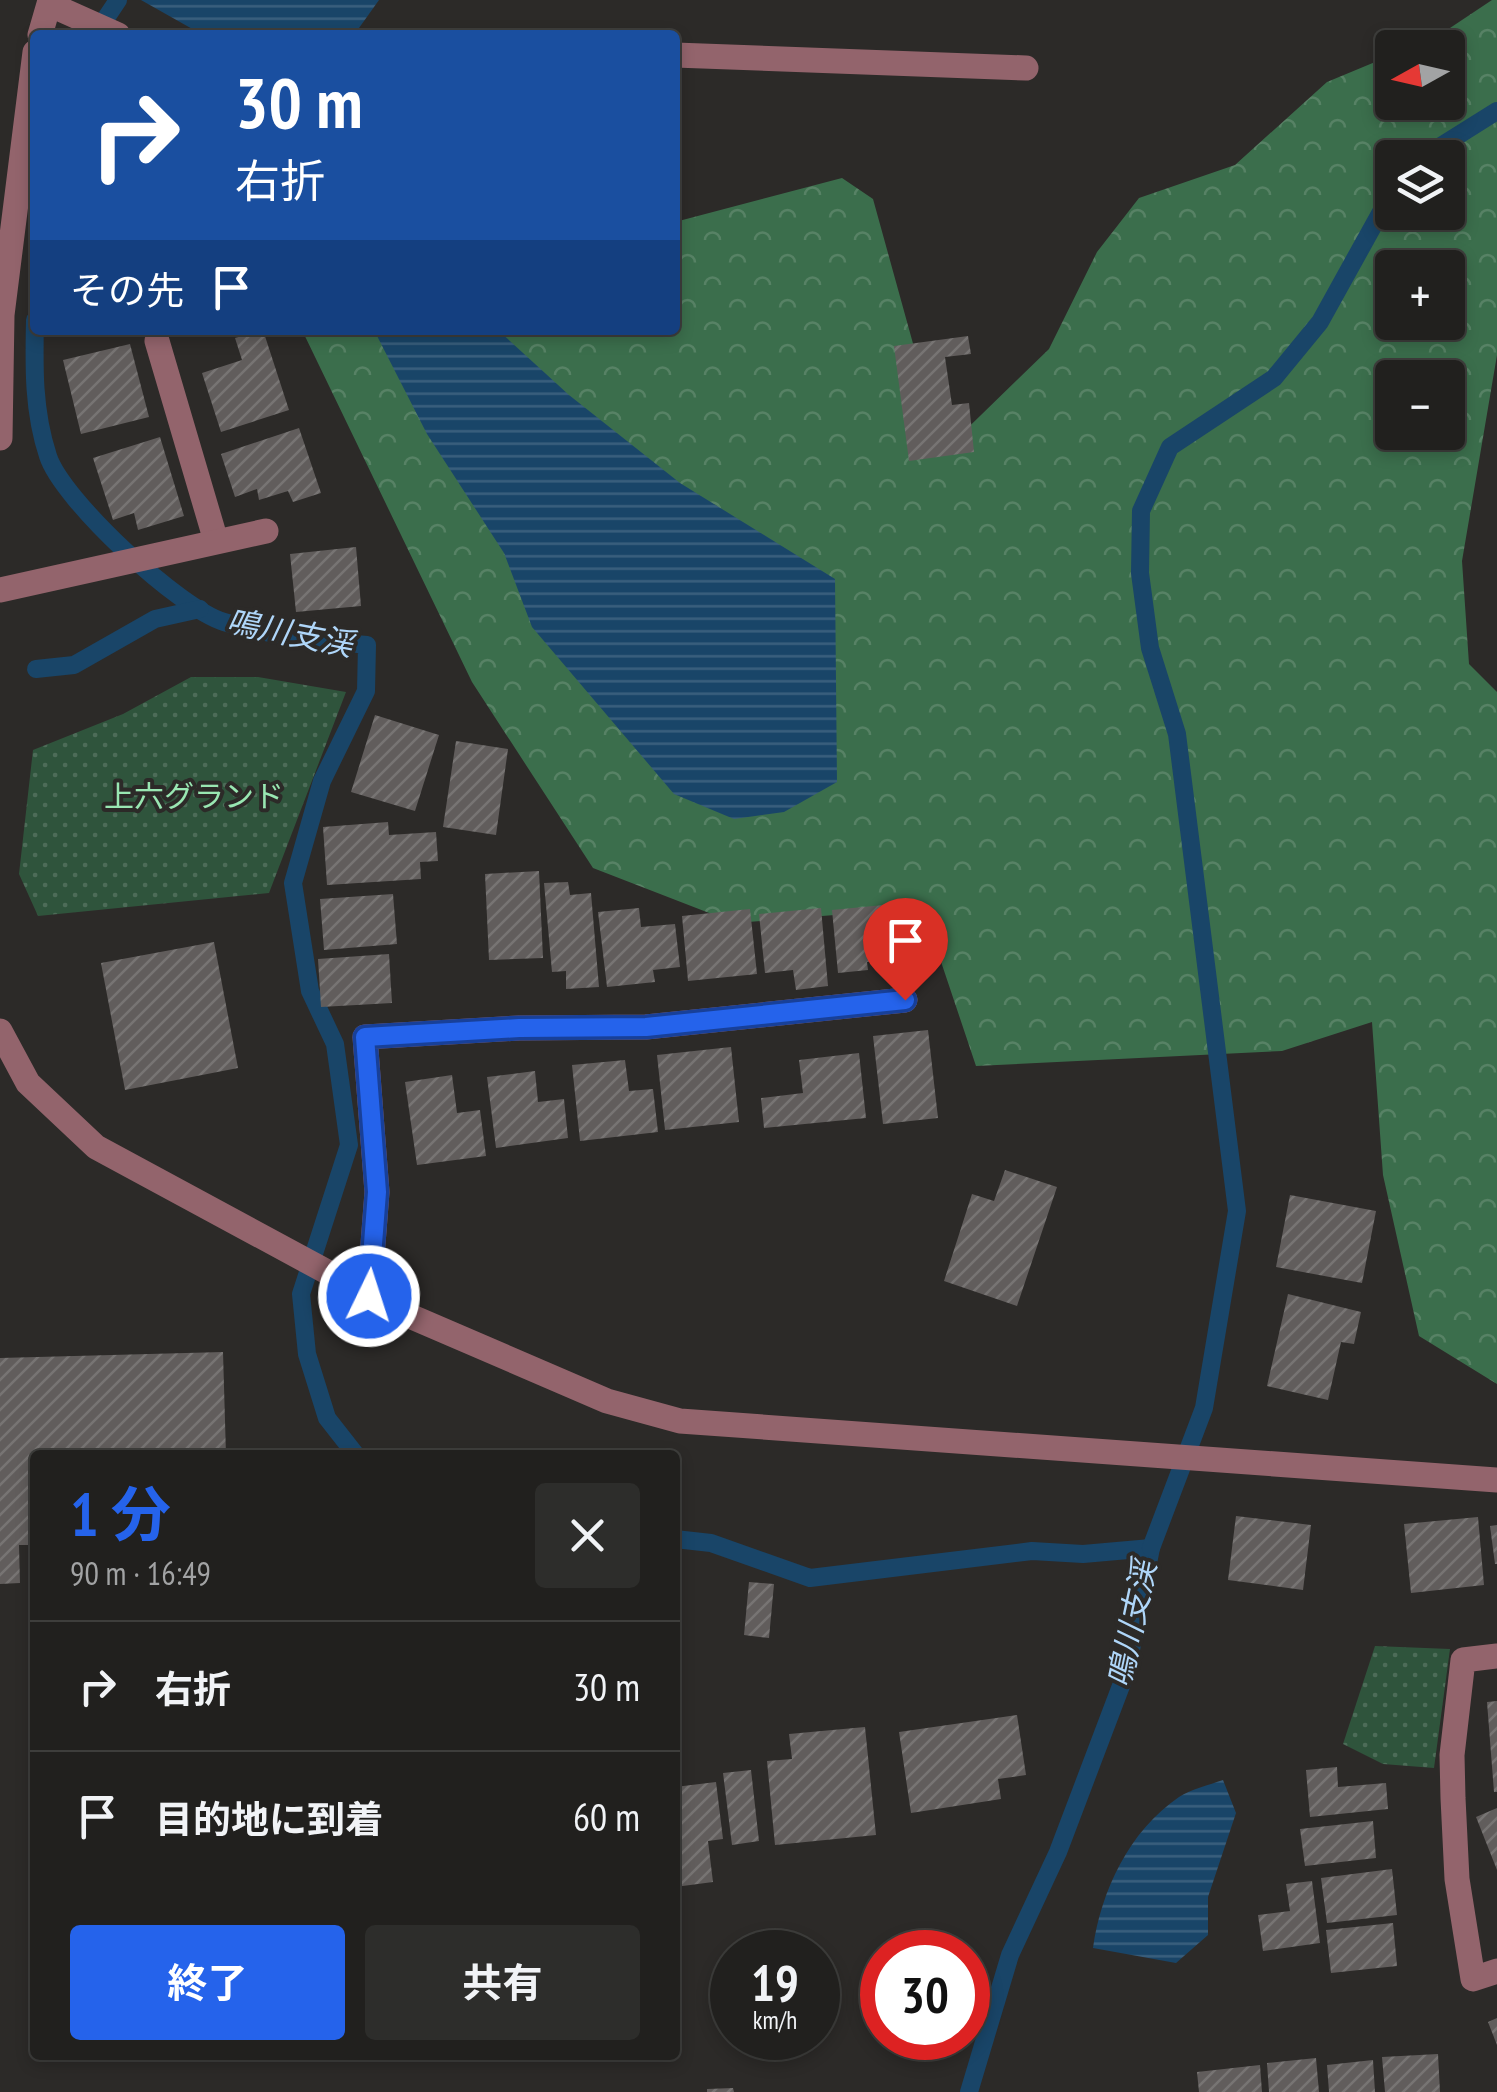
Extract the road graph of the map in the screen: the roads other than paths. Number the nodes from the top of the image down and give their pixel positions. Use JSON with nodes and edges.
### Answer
{"nodes":[{"id":1,"x":41,"y":30,"type":"edge"},
{"id":2,"x":107,"y":30,"type":"edge"},
{"id":3,"x":680,"y":55,"type":"edge"},
{"id":4,"x":1026,"y":68,"type":"dead end"},
{"id":5,"x":30,"y":92,"type":"edge"},
{"id":6,"x":156,"y":342,"type":"dead end"},
{"id":7,"x":0,"y":438,"type":"edge"},
{"id":8,"x":266,"y":531,"type":"dead end"},
{"id":9,"x":216,"y":541,"type":"junction"},
{"id":10,"x":0,"y":590,"type":"edge"},
{"id":11,"x":905,"y":1000,"type":"dead end"},
{"id":12,"x":0,"y":1031,"type":"edge"},
{"id":13,"x":369,"y":1296,"type":"junction"},
{"id":14,"x":1497,"y":1480,"type":"edge"},
{"id":15,"x":1497,"y":1656,"type":"edge"},
{"id":16,"x":1497,"y":1971,"type":"edge"}],
"edges":[{"from":1,"to":2,"type":"street"},
{"from":3,"to":4,"type":"street"},
{"from":5,"to":7,"type":"street"},
{"from":6,"to":9,"type":"street"},
{"from":8,"to":9,"type":"street"},
{"from":9,"to":10,"type":"street"},
{"from":11,"to":13,"type":"street"},
{"from":12,"to":13,"type":"street"},
{"from":13,"to":14,"type":"street"},
{"from":15,"to":16,"type":"street"}]}
